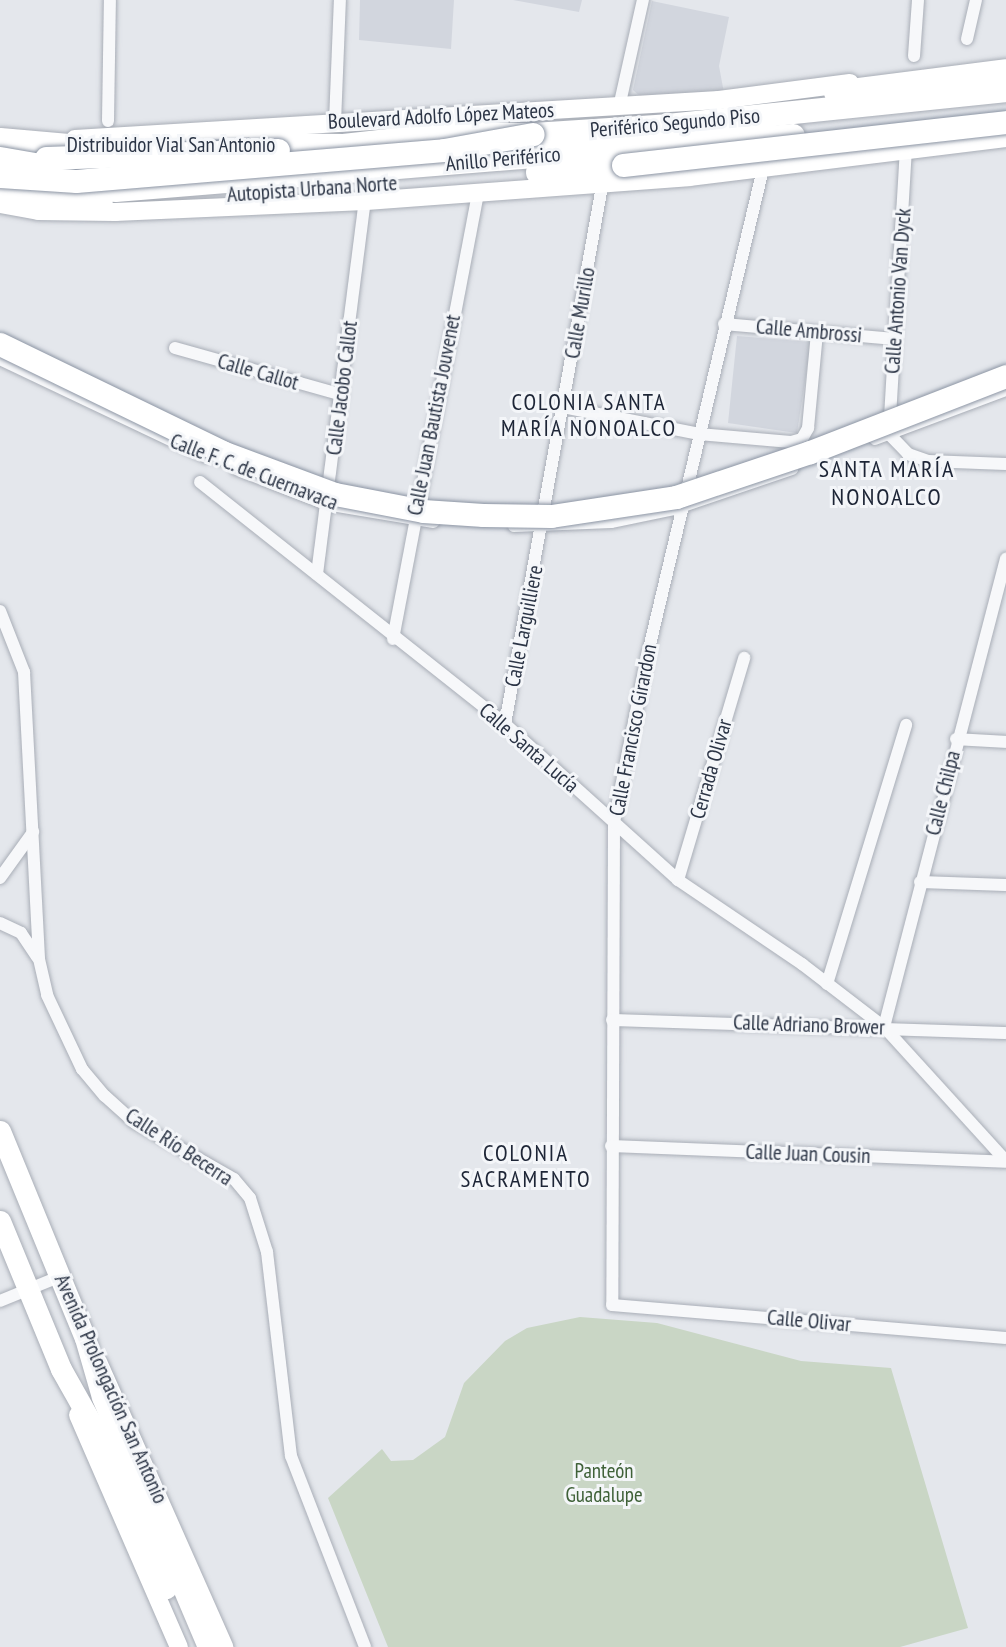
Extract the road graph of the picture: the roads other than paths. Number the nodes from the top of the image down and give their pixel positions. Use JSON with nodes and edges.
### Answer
{"nodes":[{"id":1,"x":110,"y":0,"type":"edge"},
{"id":2,"x":340,"y":0,"type":"edge"},
{"id":3,"x":643,"y":0,"type":"edge"},
{"id":4,"x":918,"y":0,"type":"edge"},
{"id":5,"x":976,"y":0,"type":"edge"},
{"id":6,"x":967,"y":39,"type":"dead end"},
{"id":7,"x":914,"y":56,"type":"dead end"},
{"id":8,"x":1006,"y":63,"type":"edge"},
{"id":9,"x":1006,"y":70,"type":"edge"},
{"id":10,"x":1006,"y":90,"type":"edge"},
{"id":11,"x":1006,"y":97,"type":"edge"},
{"id":12,"x":619,"y":107,"type":"junction"},
{"id":13,"x":1006,"y":115,"type":"edge"},
{"id":14,"x":108,"y":121,"type":"dead end"},
{"id":15,"x":335,"y":122,"type":"junction"},
{"id":16,"x":1006,"y":122,"type":"edge"},
{"id":17,"x":667,"y":125,"type":"junction"},
{"id":18,"x":0,"y":129,"type":"edge"},
{"id":19,"x":533,"y":134,"type":"junction"},
{"id":20,"x":1006,"y":135,"type":"edge"},
{"id":21,"x":762,"y":138,"type":"junction"},
{"id":22,"x":0,"y":139,"type":"edge"},
{"id":23,"x":343,"y":145,"type":"junction"},
{"id":24,"x":906,"y":148,"type":"junction"},
{"id":25,"x":0,"y":153,"type":"edge"},
{"id":26,"x":623,"y":165,"type":"joint"},
{"id":27,"x":42,"y":168,"type":"junction"},
{"id":28,"x":0,"y":169,"type":"edge"},
{"id":29,"x":763,"y":169,"type":"junction"},
{"id":30,"x":0,"y":176,"type":"edge"},
{"id":31,"x":603,"y":181,"type":"junction"},
{"id":32,"x":0,"y":185,"type":"edge"},
{"id":33,"x":478,"y":192,"type":"junction"},
{"id":34,"x":0,"y":194,"type":"edge"},
{"id":35,"x":365,"y":201,"type":"junction"},
{"id":36,"x":0,"y":204,"type":"edge"},
{"id":37,"x":724,"y":324,"type":"junction"},
{"id":38,"x":817,"y":332,"type":"junction"},
{"id":39,"x":894,"y":339,"type":"junction"},
{"id":40,"x":0,"y":344,"type":"edge"},
{"id":41,"x":175,"y":348,"type":"dead end"},
{"id":42,"x":0,"y":359,"type":"edge"},
{"id":43,"x":1006,"y":376,"type":"edge"},
{"id":44,"x":1006,"y":390,"type":"edge"},
{"id":45,"x":342,"y":395,"type":"junction"},
{"id":46,"x":563,"y":407,"type":"junction"},
{"id":47,"x":699,"y":434,"type":"junction"},
{"id":48,"x":889,"y":434,"type":"junction"},
{"id":49,"x":1006,"y":464,"type":"edge"},
{"id":50,"x":200,"y":482,"type":"dead end"},
{"id":51,"x":326,"y":505,"type":"junction"},
{"id":52,"x":681,"y":508,"type":"junction"},
{"id":53,"x":412,"y":521,"type":"junction"},
{"id":54,"x":543,"y":528,"type":"junction"},
{"id":55,"x":1006,"y":559,"type":"edge"},
{"id":56,"x":317,"y":574,"type":"junction"},
{"id":57,"x":1001,"y":602,"type":"edge"},
{"id":58,"x":0,"y":611,"type":"edge"},
{"id":59,"x":393,"y":639,"type":"junction"},
{"id":60,"x":744,"y":658,"type":"dead end"},
{"id":61,"x":505,"y":724,"type":"junction"},
{"id":62,"x":906,"y":725,"type":"dead end"},
{"id":63,"x":956,"y":739,"type":"junction"},
{"id":64,"x":1006,"y":742,"type":"edge"},
{"id":65,"x":614,"y":822,"type":"junction"},
{"id":66,"x":33,"y":832,"type":"junction"},
{"id":67,"x":0,"y":878,"type":"edge"},
{"id":68,"x":678,"y":880,"type":"junction"},
{"id":69,"x":920,"y":882,"type":"junction"},
{"id":70,"x":1006,"y":885,"type":"edge"},
{"id":71,"x":0,"y":923,"type":"edge"},
{"id":72,"x":39,"y":959,"type":"junction"},
{"id":73,"x":827,"y":984,"type":"junction"},
{"id":74,"x":611,"y":1020,"type":"junction"},
{"id":75,"x":884,"y":1027,"type":"junction"},
{"id":76,"x":1006,"y":1033,"type":"edge"},
{"id":77,"x":0,"y":1130,"type":"edge"},
{"id":78,"x":611,"y":1146,"type":"junction"},
{"id":79,"x":1006,"y":1161,"type":"edge"},
{"id":80,"x":0,"y":1220,"type":"edge"},
{"id":81,"x":61,"y":1276,"type":"junction"},
{"id":82,"x":28,"y":1289,"type":"junction"},
{"id":83,"x":0,"y":1301,"type":"edge"},
{"id":84,"x":612,"y":1305,"type":"joint"},
{"id":85,"x":85,"y":1338,"type":"junction"},
{"id":86,"x":1006,"y":1338,"type":"edge"},
{"id":87,"x":61,"y":1369,"type":"junction"},
{"id":88,"x":179,"y":1647,"type":"edge"},
{"id":89,"x":193,"y":1647,"type":"edge"},
{"id":90,"x":208,"y":1647,"type":"edge"},
{"id":91,"x":224,"y":1647,"type":"edge"},
{"id":92,"x":365,"y":1647,"type":"edge"}],
"edges":[{"from":1,"to":14,"type":"street"},
{"from":2,"to":15,"type":"street"},
{"from":3,"to":12,"type":"street"},
{"from":4,"to":7,"type":"street"},
{"from":5,"to":6,"type":"street"},
{"from":8,"to":12,"type":"main road","name":"Boulevard Adolfo López Mateos"},
{"from":9,"to":17,"type":"highway"},
{"from":10,"to":17,"type":"highway","name":"Periférico Segundo Piso"},
{"from":11,"to":25,"type":"highway","name":"Anillo Periférico"},
{"from":12,"to":15,"type":"main road","name":"Boulevard Adolfo López Mateos"},
{"from":13,"to":21,"type":"highway","name":"Anillo Periférico"},
{"from":15,"to":18,"type":"main road","name":"Boulevard Adolfo López Mateos"},
{"from":16,"to":26,"type":"highway","name":"Periférico Segundo Piso","bridge":true},
{"from":17,"to":19,"type":"highway","name":"Periférico Segundo Piso"},
{"from":19,"to":23,"type":"highway","name":"Periférico Segundo Piso","bridge":true},
{"from":19,"to":27,"type":"highway","bridge":true},
{"from":20,"to":21,"type":"highway"},
{"from":20,"to":24,"type":"main road"},
{"from":21,"to":32,"type":"highway","name":"Anillo Periférico"},
{"from":22,"to":23,"type":"highway","name":"Distribuidor Vial San Antonio"},
{"from":23,"to":27,"type":"highway","name":"Autopista Urbana Norte","bridge":true},
{"from":24,"to":29,"type":"main road"},
{"from":24,"to":39,"type":"street","name":"Calle Antonio Van Dyck"},
{"from":25,"to":27,"type":"highway","bridge":true},
{"from":26,"to":34,"type":"highway","name":"Autopista Urbana Norte"},
{"from":27,"to":28,"type":"highway"},
{"from":27,"to":30,"type":"highway","bridge":true},
{"from":29,"to":31,"type":"main road"},
{"from":29,"to":37,"type":"street","name":"Calle Francisco Girardon"},
{"from":31,"to":33,"type":"main road"},
{"from":31,"to":46,"type":"street","name":"Calle Murillo"},
{"from":33,"to":35,"type":"main road"},
{"from":33,"to":53,"type":"street","name":"Calle Juan Bautista Jouvenet"},
{"from":35,"to":36,"type":"main road"},
{"from":35,"to":45,"type":"street","name":"Calle Jacobo Callot"},
{"from":37,"to":38,"type":"street","name":"Calle Ambrossi"},
{"from":37,"to":47,"type":"street","name":"Calle Francisco Girardon"},
{"from":38,"to":39,"type":"street","name":"Calle Ambrossi"},
{"from":38,"to":47,"type":"street"},
{"from":39,"to":48,"type":"street","name":"Calle Antonio Van Dyck"},
{"from":40,"to":43,"type":"highway","bridge":true},
{"from":41,"to":45,"type":"street","name":"Calle Callot"},
{"from":42,"to":51,"type":"street","name":"Calle F. C. de Cuernavaca"},
{"from":44,"to":48,"type":"street","name":"Calle F. C. de Cuernavaca"},
{"from":45,"to":51,"type":"street","name":"Calle Jacobo Callot"},
{"from":46,"to":47,"type":"street"},
{"from":46,"to":54,"type":"street","name":"Calle Murillo"},
{"from":47,"to":52,"type":"street","name":"Calle Francisco Girardon"},
{"from":48,"to":49,"type":"street"},
{"from":48,"to":52,"type":"street","name":"Calle F. C. de Cuernavaca"},
{"from":50,"to":56,"type":"street","name":"Calle Santa Lucía"},
{"from":51,"to":53,"type":"street","name":"Calle F. C. de Cuernavaca"},
{"from":51,"to":56,"type":"street","name":"Calle Jacobo Callot"},
{"from":52,"to":54,"type":"street","name":"Calle F. C. de Cuernavaca"},
{"from":52,"to":65,"type":"street","name":"Calle Francisco Girardon"},
{"from":53,"to":54,"type":"street","name":"Calle F. C. de Cuernavaca"},
{"from":53,"to":59,"type":"street","name":"Calle Juan Bautista Jouvenet"},
{"from":54,"to":61,"type":"street","name":"Calle Larguilliere"},
{"from":55,"to":57,"type":"street","name":"Calle Chilpa"},
{"from":56,"to":59,"type":"street","name":"Calle Santa Lucía"},
{"from":57,"to":63,"type":"street","name":"Calle Chilpa"},
{"from":58,"to":66,"type":"street","name":"Calle Río Becerra"},
{"from":59,"to":61,"type":"street","name":"Calle Santa Lucía"},
{"from":60,"to":68,"type":"street","name":"Cerrada Olivar"},
{"from":61,"to":65,"type":"street","name":"Calle Santa Lucía"},
{"from":62,"to":73,"type":"street"},
{"from":63,"to":64,"type":"street"},
{"from":63,"to":69,"type":"street","name":"Calle Chilpa"},
{"from":65,"to":68,"type":"street","name":"Calle Santa Lucía"},
{"from":65,"to":74,"type":"street","name":"Calle Francisco Girardon"},
{"from":66,"to":67,"type":"street"},
{"from":66,"to":72,"type":"street","name":"Calle Río Becerra"},
{"from":68,"to":73,"type":"street","name":"Calle Santa Lucía"},
{"from":69,"to":70,"type":"street"},
{"from":69,"to":75,"type":"street","name":"Calle Chilpa"},
{"from":71,"to":72,"type":"street"},
{"from":72,"to":92,"type":"street","name":"Calle Río Becerra"},
{"from":73,"to":75,"type":"street","name":"Calle Santa Lucía"},
{"from":74,"to":75,"type":"street","name":"Calle Adriano Brower"},
{"from":74,"to":78,"type":"street","name":"Calle Francisco Girardon"},
{"from":75,"to":76,"type":"street","name":"Calle Adriano Brower"},
{"from":75,"to":79,"type":"street","name":"Calle Santa Lucía"},
{"from":77,"to":81,"type":"main road","name":"Avenida Prolongación San Antonio"},
{"from":78,"to":79,"type":"street","name":"Calle Juan Cousin"},
{"from":78,"to":84,"type":"street","name":"Calle Francisco Girardon"},
{"from":80,"to":82,"type":"main road","name":"Avenida Prolongación San Antonio"},
{"from":81,"to":82,"type":"street"},
{"from":81,"to":85,"type":"main road","name":"Avenida Prolongación San Antonio"},
{"from":82,"to":83,"type":"street"},
{"from":82,"to":87,"type":"main road","name":"Avenida Prolongación San Antonio"},
{"from":84,"to":86,"type":"street","name":"Calle Olivar"},
{"from":85,"to":90,"type":"main road"},
{"from":85,"to":91,"type":"main road","name":"Avenida Prolongación San Antonio"},
{"from":87,"to":88,"type":"main road","name":"Avenida Prolongación San Antonio"},
{"from":87,"to":89,"type":"main road"}]}
